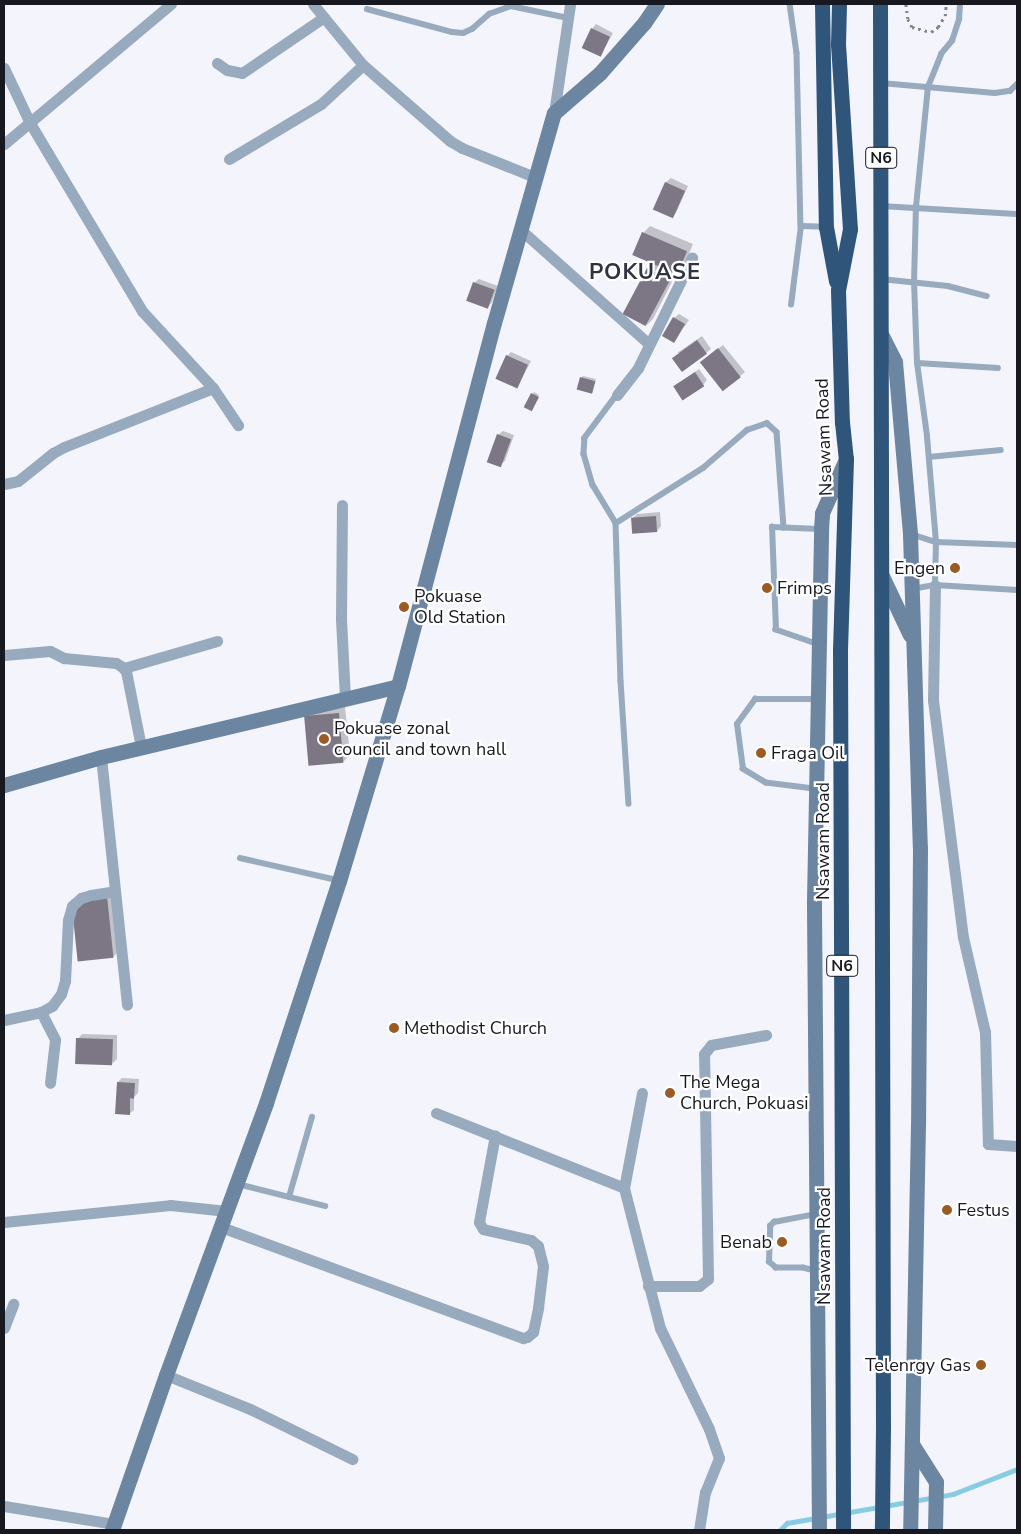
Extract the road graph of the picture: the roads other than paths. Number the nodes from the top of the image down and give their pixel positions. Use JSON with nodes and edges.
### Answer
{"nodes":[{"id":1,"x":171,"y":4,"type":"edge"},
{"id":2,"x":313,"y":4,"type":"edge"},
{"id":3,"x":570,"y":4,"type":"edge"},
{"id":4,"x":657,"y":4,"type":"edge"},
{"id":5,"x":790,"y":4,"type":"edge"},
{"id":6,"x":822,"y":4,"type":"edge"},
{"id":7,"x":839,"y":4,"type":"edge"},
{"id":8,"x":880,"y":4,"type":"edge"},
{"id":9,"x":960,"y":4,"type":"edge"},
{"id":10,"x":367,"y":9,"type":"dead end"},
{"id":11,"x":324,"y":17,"type":"junction"},
{"id":12,"x":568,"y":18,"type":"junction"},
{"id":13,"x":217,"y":63,"type":"dead end"},
{"id":14,"x":363,"y":65,"type":"junction"},
{"id":15,"x":4,"y":68,"type":"edge"},
{"id":16,"x":881,"y":83,"type":"junction"},
{"id":17,"x":1017,"y":84,"type":"edge"},
{"id":18,"x":928,"y":87,"type":"junction"},
{"id":19,"x":554,"y":113,"type":"junction"},
{"id":20,"x":30,"y":123,"type":"junction"},
{"id":21,"x":4,"y":144,"type":"edge"},
{"id":22,"x":229,"y":159,"type":"dead end"},
{"id":23,"x":537,"y":178,"type":"junction"},
{"id":24,"x":881,"y":206,"type":"junction"},
{"id":25,"x":916,"y":207,"type":"junction"},
{"id":26,"x":1016,"y":214,"type":"dead end"},
{"id":27,"x":801,"y":226,"type":"junction"},
{"id":28,"x":826,"y":227,"type":"junction"},
{"id":29,"x":521,"y":230,"type":"junction"},
{"id":30,"x":692,"y":258,"type":"dead end"},
{"id":31,"x":880,"y":279,"type":"junction"},
{"id":32,"x":914,"y":283,"type":"junction"},
{"id":33,"x":838,"y":290,"type":"junction"},
{"id":34,"x":987,"y":296,"type":"dead end"},
{"id":35,"x":791,"y":305,"type":"dead end"},
{"id":36,"x":882,"y":336,"type":"junction"},
{"id":37,"x":649,"y":344,"type":"junction"},
{"id":38,"x":917,"y":363,"type":"junction"},
{"id":39,"x":998,"y":368,"type":"dead end"},
{"id":40,"x":213,"y":388,"type":"junction"},
{"id":41,"x":617,"y":395,"type":"joint"},
{"id":42,"x":238,"y":426,"type":"dead end"},
{"id":43,"x":1001,"y":450,"type":"dead end"},
{"id":44,"x":929,"y":457,"type":"junction"},
{"id":45,"x":846,"y":458,"type":"junction"},
{"id":46,"x":4,"y":484,"type":"edge"},
{"id":47,"x":342,"y":505,"type":"dead end"},
{"id":48,"x":616,"y":523,"type":"junction"},
{"id":49,"x":784,"y":528,"type":"junction"},
{"id":50,"x":821,"y":530,"type":"junction"},
{"id":51,"x":910,"y":534,"type":"junction"},
{"id":52,"x":936,"y":542,"type":"junction"},
{"id":53,"x":1017,"y":545,"type":"edge"},
{"id":54,"x":882,"y":576,"type":"junction"},
{"id":55,"x":935,"y":585,"type":"junction"},
{"id":56,"x":911,"y":590,"type":"junction"},
{"id":57,"x":1017,"y":590,"type":"edge"},
{"id":58,"x":913,"y":640,"type":"junction"},
{"id":59,"x":217,"y":641,"type":"dead end"},
{"id":60,"x":819,"y":645,"type":"junction"},
{"id":61,"x":4,"y":655,"type":"edge"},
{"id":62,"x":124,"y":668,"type":"junction"},
{"id":63,"x":398,"y":686,"type":"junction"},
{"id":64,"x":345,"y":698,"type":"junction"},
{"id":65,"x":818,"y":698,"type":"junction"},
{"id":66,"x":141,"y":747,"type":"junction"},
{"id":67,"x":101,"y":757,"type":"junction"},
{"id":68,"x":4,"y":785,"type":"edge"},
{"id":69,"x":816,"y":789,"type":"junction"},
{"id":70,"x":629,"y":804,"type":"dead end"},
{"id":71,"x":240,"y":858,"type":"dead end"},
{"id":72,"x":339,"y":881,"type":"junction"},
{"id":73,"x":115,"y":891,"type":"junction"},
{"id":74,"x":127,"y":1005,"type":"dead end"},
{"id":75,"x":41,"y":1012,"type":"junction"},
{"id":76,"x":4,"y":1020,"type":"edge"},
{"id":77,"x":766,"y":1035,"type":"dead end"},
{"id":78,"x":50,"y":1083,"type":"dead end"},
{"id":79,"x":642,"y":1093,"type":"dead end"},
{"id":80,"x":436,"y":1113,"type":"dead end"},
{"id":81,"x":312,"y":1117,"type":"dead end"},
{"id":82,"x":494,"y":1135,"type":"junction"},
{"id":83,"x":1017,"y":1146,"type":"edge"},
{"id":84,"x":236,"y":1184,"type":"junction"},
{"id":85,"x":624,"y":1188,"type":"junction"},
{"id":86,"x":289,"y":1197,"type":"junction"},
{"id":87,"x":325,"y":1206,"type":"dead end"},
{"id":88,"x":227,"y":1211,"type":"junction"},
{"id":89,"x":818,"y":1214,"type":"junction"},
{"id":90,"x":4,"y":1222,"type":"edge"},
{"id":91,"x":221,"y":1227,"type":"junction"},
{"id":92,"x":818,"y":1272,"type":"junction"},
{"id":93,"x":648,"y":1286,"type":"junction"},
{"id":94,"x":13,"y":1304,"type":"dead end"},
{"id":95,"x":4,"y":1328,"type":"edge"},
{"id":96,"x":166,"y":1375,"type":"junction"},
{"id":97,"x":912,"y":1444,"type":"junction"},
{"id":98,"x":352,"y":1458,"type":"dead end"},
{"id":99,"x":4,"y":1506,"type":"edge"},
{"id":100,"x":819,"y":1524,"type":"edge"},
{"id":101,"x":843,"y":1525,"type":"edge"},
{"id":102,"x":113,"y":1527,"type":"edge"},
{"id":103,"x":882,"y":1527,"type":"edge"},
{"id":104,"x":910,"y":1529,"type":"edge"},
{"id":105,"x":935,"y":1529,"type":"edge"},
{"id":106,"x":699,"y":1530,"type":"edge"}],
"edges":[{"from":1,"to":20,"type":"street"},
{"from":2,"to":11,"type":"street"},
{"from":3,"to":12,"type":"street"},
{"from":4,"to":19,"type":"main road"},
{"from":5,"to":27,"type":"lane"},
{"from":6,"to":28,"type":"highway"},
{"from":7,"to":33,"type":"highway","name":"Nsawam Road","number":"N6"},
{"from":8,"to":16,"type":"highway","number":"N6"},
{"from":9,"to":18,"type":"lane"},
{"from":10,"to":12,"type":"lane"},
{"from":11,"to":13,"type":"street"},
{"from":11,"to":14,"type":"street"},
{"from":12,"to":19,"type":"street"},
{"from":14,"to":22,"type":"street"},
{"from":14,"to":23,"type":"street"},
{"from":15,"to":20,"type":"street"},
{"from":16,"to":18,"type":"lane"},
{"from":16,"to":24,"type":"highway","number":"N6"},
{"from":17,"to":18,"type":"lane"},
{"from":18,"to":25,"type":"lane"},
{"from":19,"to":23,"type":"main road"},
{"from":20,"to":21,"type":"street"},
{"from":20,"to":40,"type":"street"},
{"from":23,"to":29,"type":"main road"},
{"from":24,"to":25,"type":"lane"},
{"from":24,"to":31,"type":"highway","number":"N6"},
{"from":25,"to":26,"type":"lane"},
{"from":25,"to":32,"type":"lane"},
{"from":27,"to":28,"type":"lane"},
{"from":27,"to":35,"type":"lane"},
{"from":28,"to":33,"type":"highway"},
{"from":29,"to":37,"type":"street"},
{"from":29,"to":63,"type":"main road"},
{"from":30,"to":37,"type":"street"},
{"from":31,"to":32,"type":"lane"},
{"from":31,"to":36,"type":"highway","number":"N6"},
{"from":32,"to":34,"type":"lane"},
{"from":32,"to":38,"type":"lane"},
{"from":33,"to":45,"type":"highway","name":"Nsawam Road","number":"N6"},
{"from":36,"to":51,"type":"main road"},
{"from":36,"to":54,"type":"highway","number":"N6"},
{"from":37,"to":41,"type":"street"},
{"from":38,"to":39,"type":"lane"},
{"from":38,"to":44,"type":"lane"},
{"from":40,"to":42,"type":"street"},
{"from":40,"to":46,"type":"street"},
{"from":41,"to":48,"type":"lane"},
{"from":43,"to":44,"type":"lane"},
{"from":44,"to":52,"type":"lane"},
{"from":45,"to":50,"type":"main road"},
{"from":45,"to":101,"type":"highway","name":"Nsawam Road","number":"N6"},
{"from":47,"to":64,"type":"street"},
{"from":48,"to":49,"type":"lane"},
{"from":48,"to":70,"type":"lane"},
{"from":49,"to":50,"type":"lane"},
{"from":49,"to":60,"type":"lane"},
{"from":50,"to":60,"type":"main road"},
{"from":51,"to":52,"type":"lane"},
{"from":51,"to":56,"type":"main road"},
{"from":52,"to":53,"type":"lane"},
{"from":52,"to":55,"type":"lane"},
{"from":54,"to":58,"type":"main road"},
{"from":54,"to":103,"type":"highway","number":"N6"},
{"from":55,"to":56,"type":"lane"},
{"from":55,"to":57,"type":"lane"},
{"from":55,"to":83,"type":"street"},
{"from":56,"to":58,"type":"main road"},
{"from":58,"to":97,"type":"main road"},
{"from":59,"to":62,"type":"street"},
{"from":60,"to":65,"type":"main road"},
{"from":61,"to":62,"type":"street"},
{"from":62,"to":66,"type":"street"},
{"from":63,"to":64,"type":"main road"},
{"from":63,"to":72,"type":"main road"},
{"from":64,"to":66,"type":"main road"},
{"from":65,"to":69,"type":"main road"},
{"from":65,"to":69,"type":"lane"},
{"from":66,"to":67,"type":"main road"},
{"from":67,"to":68,"type":"main road"},
{"from":67,"to":73,"type":"street"},
{"from":69,"to":89,"type":"main road"},
{"from":71,"to":72,"type":"lane"},
{"from":72,"to":84,"type":"main road"},
{"from":73,"to":74,"type":"street"},
{"from":73,"to":75,"type":"street"},
{"from":75,"to":76,"type":"street"},
{"from":75,"to":78,"type":"street"},
{"from":77,"to":93,"type":"street"},
{"from":79,"to":85,"type":"street"},
{"from":80,"to":82,"type":"street"},
{"from":81,"to":86,"type":"lane"},
{"from":82,"to":85,"type":"street"},
{"from":82,"to":91,"type":"street"},
{"from":84,"to":86,"type":"lane"},
{"from":84,"to":88,"type":"main road"},
{"from":85,"to":93,"type":"street"},
{"from":86,"to":87,"type":"lane"},
{"from":88,"to":90,"type":"street"},
{"from":88,"to":91,"type":"main road"},
{"from":89,"to":92,"type":"main road"},
{"from":89,"to":92,"type":"lane"},
{"from":91,"to":96,"type":"main road"},
{"from":92,"to":100,"type":"main road"},
{"from":93,"to":106,"type":"street"},
{"from":94,"to":95,"type":"street"},
{"from":96,"to":98,"type":"street"},
{"from":96,"to":102,"type":"main road"},
{"from":97,"to":104,"type":"main road"},
{"from":97,"to":105,"type":"main road"},
{"from":99,"to":102,"type":"street"}]}
